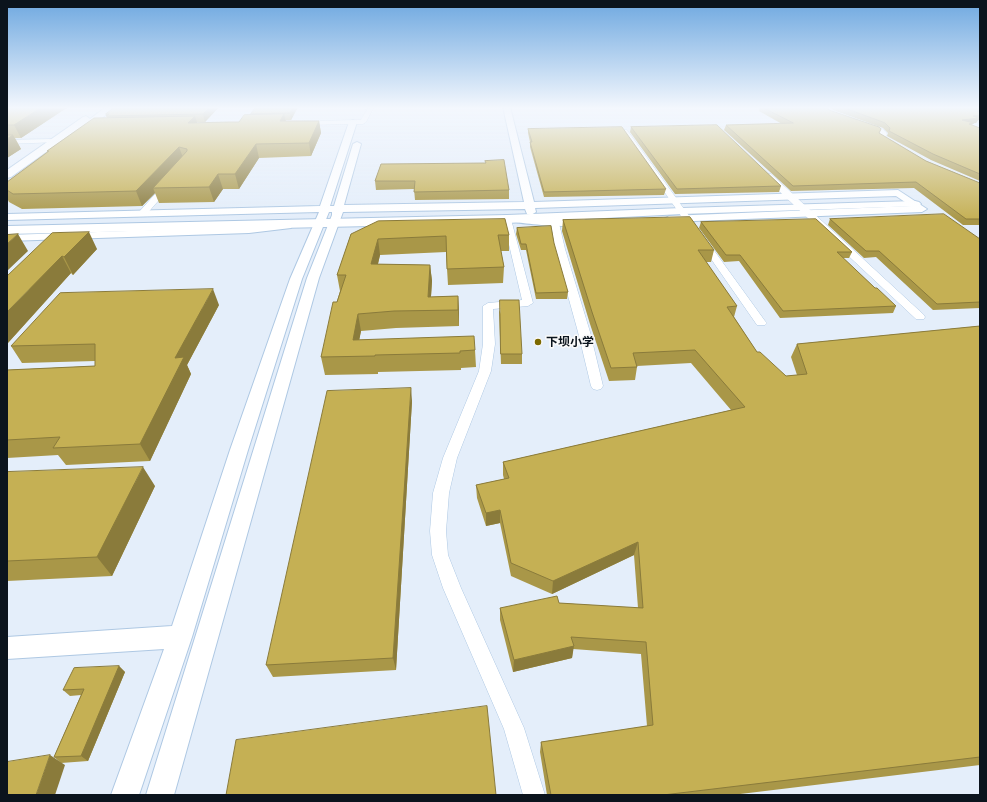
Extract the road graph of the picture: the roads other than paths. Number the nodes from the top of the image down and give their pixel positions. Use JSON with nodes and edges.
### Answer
{"nodes":[{"id":1,"x":51,"y":144,"type":"edge"},
{"id":2,"x":62,"y":144,"type":"edge"},
{"id":3,"x":353,"y":144,"type":"edge"},
{"id":4,"x":515,"y":144,"type":"edge"},
{"id":5,"x":634,"y":144,"type":"edge"},
{"id":6,"x":892,"y":144,"type":"edge"},
{"id":7,"x":902,"y":150,"type":"edge"},
{"id":8,"x":762,"y":170,"type":"edge"},
{"id":9,"x":7,"y":175,"type":"edge"},
{"id":10,"x":172,"y":180,"type":"edge"},
{"id":11,"x":7,"y":185,"type":"edge"},
{"id":12,"x":910,"y":201,"type":"joint"},
{"id":13,"x":800,"y":205,"type":"junction"},
{"id":14,"x":530,"y":209,"type":"junction"},
{"id":15,"x":680,"y":209,"type":"junction"},
{"id":16,"x":142,"y":214,"type":"junction"},
{"id":17,"x":329,"y":215,"type":"junction"},
{"id":18,"x":507,"y":216,"type":"junction"},
{"id":19,"x":7,"y":217,"type":"edge"},
{"id":20,"x":7,"y":222,"type":"edge"},
{"id":21,"x":555,"y":224,"type":"junction"},
{"id":22,"x":7,"y":230,"type":"edge"},
{"id":23,"x":53,"y":237,"type":"junction"},
{"id":24,"x":7,"y":238,"type":"edge"},
{"id":25,"x":41,"y":248,"type":"edge"},
{"id":26,"x":920,"y":317,"type":"dead end"},
{"id":27,"x":761,"y":323,"type":"dead end"},
{"id":28,"x":597,"y":386,"type":"dead end"},
{"id":29,"x":180,"y":637,"type":"junction"},
{"id":30,"x":7,"y":648,"type":"edge"},
{"id":31,"x":125,"y":795,"type":"edge"},
{"id":32,"x":160,"y":795,"type":"edge"},
{"id":33,"x":534,"y":795,"type":"edge"}],
"edges":[{"from":1,"to":9,"type":"main road"},
{"from":2,"to":11,"type":"main road"},
{"from":3,"to":17,"type":"street"},
{"from":4,"to":14,"type":"street"},
{"from":5,"to":15,"type":"street"},
{"from":6,"to":7,"type":"street"},
{"from":8,"to":13,"type":"street"},
{"from":10,"to":16,"type":"street"},
{"from":12,"to":13,"type":"main road"},
{"from":12,"to":13,"type":"street"},
{"from":13,"to":15,"type":"main road"},
{"from":13,"to":15,"type":"street"},
{"from":13,"to":26,"type":"street"},
{"from":14,"to":15,"type":"main road"},
{"from":14,"to":15,"type":"street"},
{"from":14,"to":17,"type":"street"},
{"from":14,"to":18,"type":"main road"},
{"from":15,"to":18,"type":"main road"},
{"from":15,"to":21,"type":"street"},
{"from":15,"to":27,"type":"street"},
{"from":16,"to":17,"type":"street"},
{"from":16,"to":19,"type":"street"},
{"from":17,"to":18,"type":"main road"},
{"from":17,"to":20,"type":"main road"},
{"from":17,"to":22,"type":"main road"},
{"from":17,"to":23,"type":"street"},
{"from":17,"to":29,"type":"street"},
{"from":17,"to":32,"type":"street"},
{"from":18,"to":21,"type":"street"},
{"from":18,"to":33,"type":"street"},
{"from":21,"to":28,"type":"street"},
{"from":23,"to":24,"type":"street"},
{"from":23,"to":25,"type":"street"},
{"from":29,"to":30,"type":"street"},
{"from":29,"to":31,"type":"street"}]}
